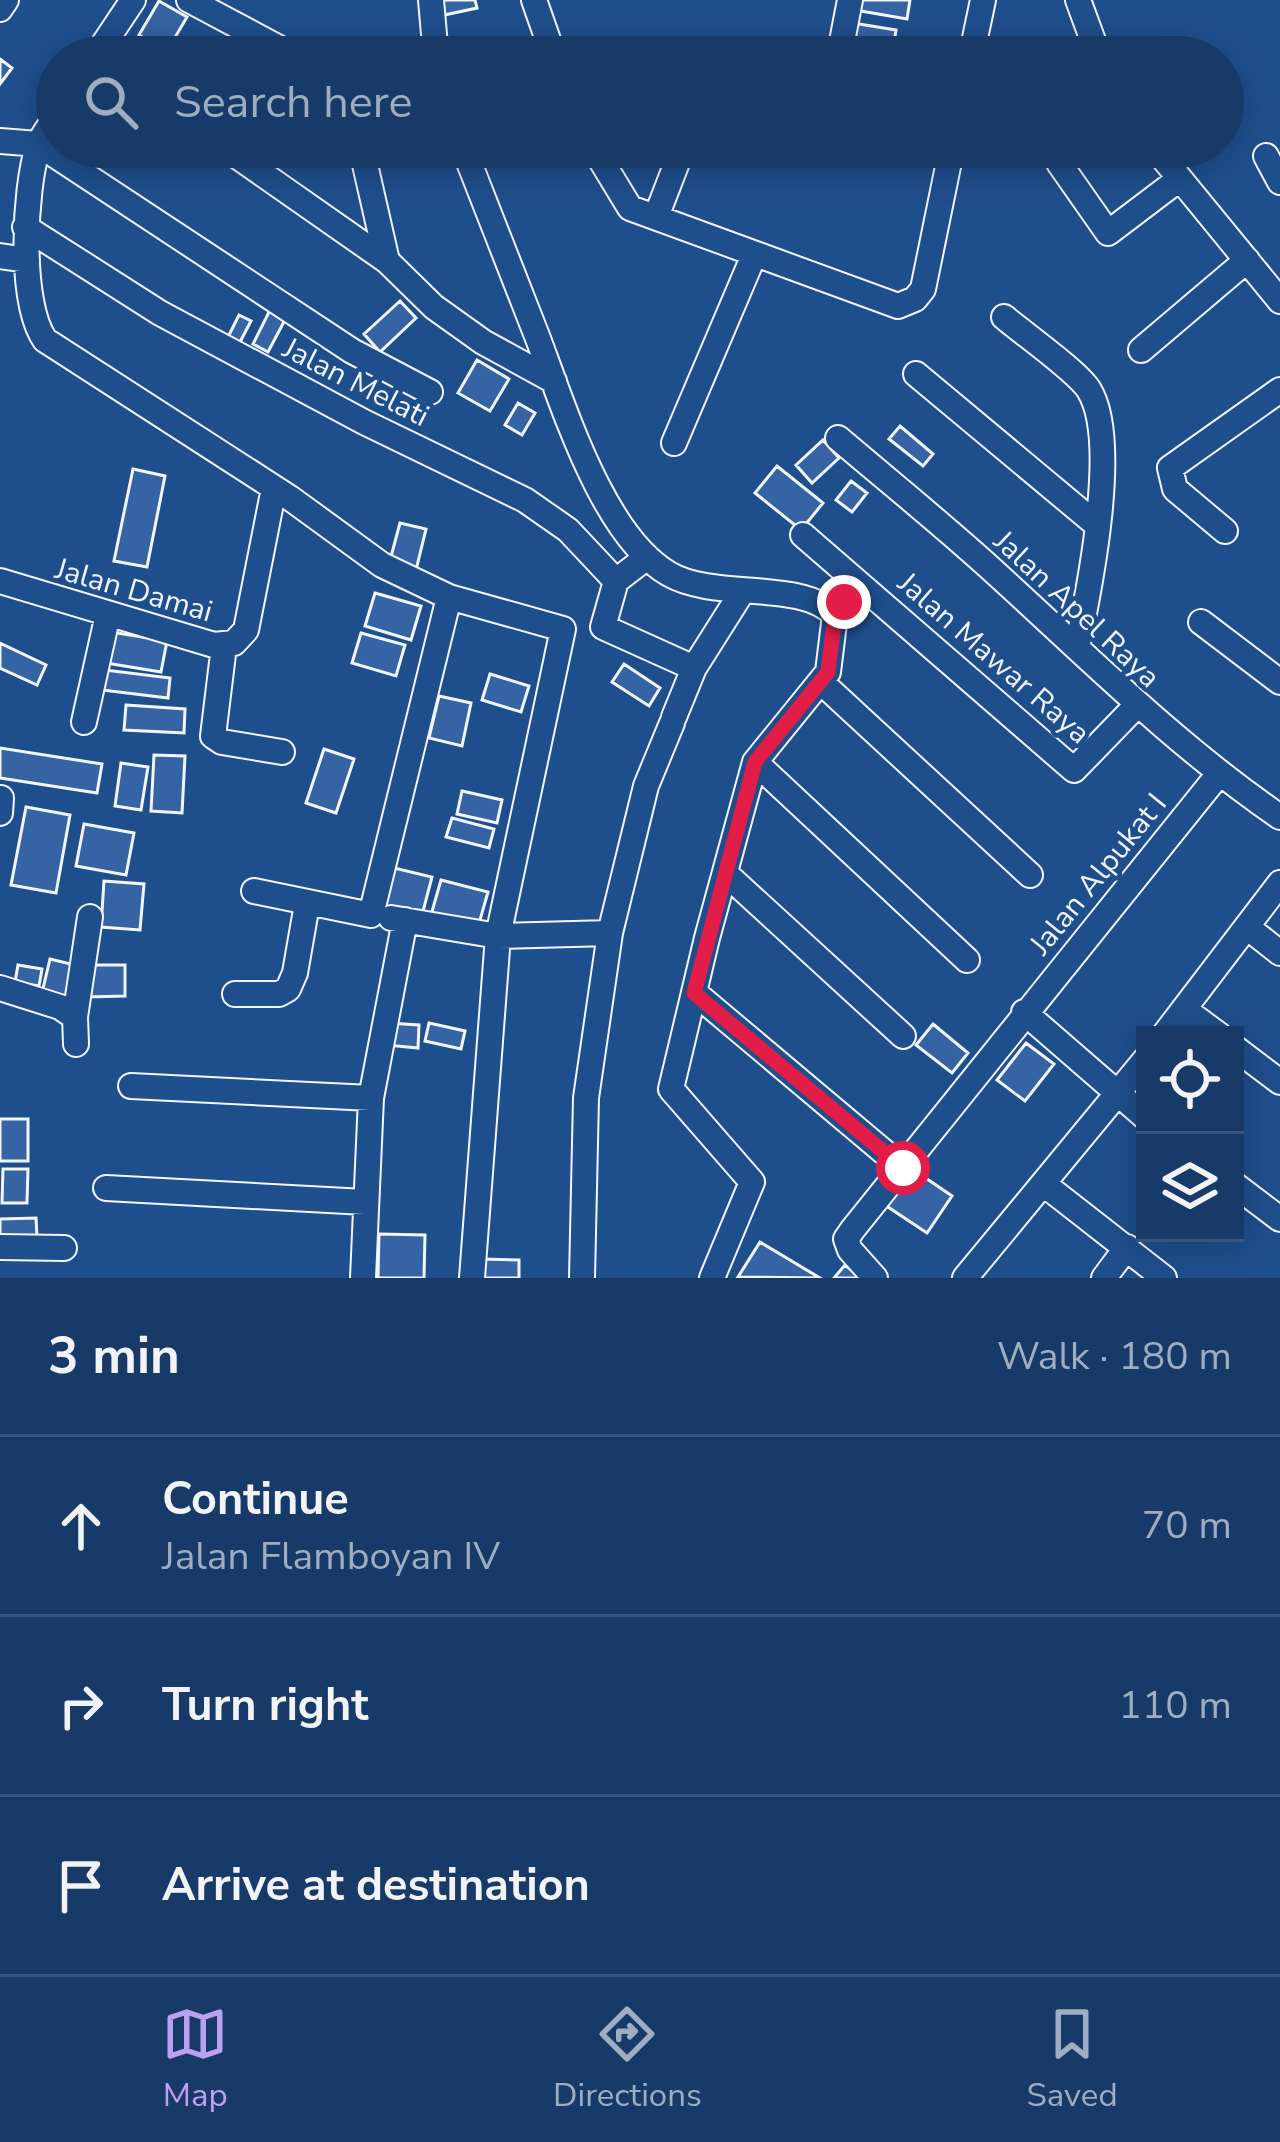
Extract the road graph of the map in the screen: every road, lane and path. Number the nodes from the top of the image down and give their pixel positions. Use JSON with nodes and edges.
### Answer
{"nodes":[{"id":1,"x":6,"y":0,"type":"edge"},
{"id":2,"x":133,"y":0,"type":"edge"},
{"id":3,"x":189,"y":0,"type":"edge"},
{"id":4,"x":430,"y":0,"type":"edge"},
{"id":5,"x":535,"y":0,"type":"edge"},
{"id":6,"x":850,"y":0,"type":"edge"},
{"id":7,"x":983,"y":0,"type":"edge"},
{"id":8,"x":1078,"y":0,"type":"edge"},
{"id":9,"x":0,"y":9,"type":"edge"},
{"id":10,"x":109,"y":36,"type":"edge"},
{"id":11,"x":257,"y":36,"type":"edge"},
{"id":12,"x":434,"y":36,"type":"edge"},
{"id":13,"x":547,"y":36,"type":"edge"},
{"id":14,"x":843,"y":36,"type":"edge"},
{"id":15,"x":975,"y":36,"type":"edge"},
{"id":16,"x":1091,"y":36,"type":"edge"},
{"id":17,"x":0,"y":141,"type":"edge"},
{"id":18,"x":36,"y":144,"type":"edge"},
{"id":19,"x":1266,"y":156,"type":"dead end"},
{"id":20,"x":36,"y":157,"type":"edge"},
{"id":21,"x":74,"y":168,"type":"edge"},
{"id":22,"x":254,"y":168,"type":"edge"},
{"id":23,"x":366,"y":168,"type":"edge"},
{"id":24,"x":471,"y":168,"type":"edge"},
{"id":25,"x":606,"y":168,"type":"edge"},
{"id":26,"x":675,"y":168,"type":"edge"},
{"id":27,"x":948,"y":168,"type":"edge"},
{"id":28,"x":1062,"y":168,"type":"edge"},
{"id":29,"x":1169,"y":168,"type":"edge"},
{"id":30,"x":1178,"y":180,"type":"junction"},
{"id":31,"x":1280,"y":182,"type":"edge"},
{"id":32,"x":656,"y":218,"type":"junction"},
{"id":33,"x":25,"y":227,"type":"junction"},
{"id":34,"x":754,"y":255,"type":"junction"},
{"id":35,"x":0,"y":256,"type":"edge"},
{"id":36,"x":26,"y":260,"type":"junction"},
{"id":37,"x":1247,"y":260,"type":"junction"},
{"id":38,"x":387,"y":261,"type":"junction"},
{"id":39,"x":1280,"y":301,"type":"edge"},
{"id":40,"x":1004,"y":317,"type":"dead end"},
{"id":41,"x":1141,"y":350,"type":"dead end"},
{"id":42,"x":916,"y":374,"type":"dead end"},
{"id":43,"x":554,"y":381,"type":"junction"},
{"id":44,"x":1280,"y":390,"type":"edge"},
{"id":45,"x":430,"y":392,"type":"dead end"},
{"id":46,"x":838,"y":438,"type":"dead end"},
{"id":47,"x":674,"y":443,"type":"dead end"},
{"id":48,"x":274,"y":488,"type":"junction"},
{"id":49,"x":1096,"y":525,"type":"junction"},
{"id":50,"x":1225,"y":531,"type":"dead end"},
{"id":51,"x":803,"y":535,"type":"dead end"},
{"id":52,"x":647,"y":557,"type":"junction"},
{"id":53,"x":0,"y":581,"type":"edge"},
{"id":54,"x":616,"y":581,"type":"junction"},
{"id":55,"x":860,"y":582,"type":"junction"},
{"id":56,"x":742,"y":592,"type":"junction"},
{"id":57,"x":449,"y":598,"type":"junction"},
{"id":58,"x":109,"y":614,"type":"junction"},
{"id":59,"x":835,"y":615,"type":"junction"},
{"id":60,"x":1201,"y":622,"type":"dead end"},
{"id":61,"x":224,"y":646,"type":"junction"},
{"id":62,"x":1077,"y":648,"type":"junction"},
{"id":63,"x":694,"y":668,"type":"junction"},
{"id":64,"x":821,"y":682,"type":"junction"},
{"id":65,"x":1280,"y":682,"type":"edge"},
{"id":66,"x":1137,"y":705,"type":"junction"},
{"id":67,"x":85,"y":722,"type":"dead end"},
{"id":68,"x":282,"y":752,"type":"dead end"},
{"id":69,"x":755,"y":762,"type":"junction"},
{"id":70,"x":1219,"y":775,"type":"junction"},
{"id":71,"x":1,"y":798,"type":"edge"},
{"id":72,"x":0,"y":813,"type":"edge"},
{"id":73,"x":1280,"y":817,"type":"edge"},
{"id":74,"x":725,"y":873,"type":"junction"},
{"id":75,"x":1030,"y":875,"type":"dead end"},
{"id":76,"x":1280,"y":883,"type":"edge"},
{"id":77,"x":254,"y":891,"type":"dead end"},
{"id":78,"x":307,"y":904,"type":"junction"},
{"id":79,"x":371,"y":915,"type":"junction"},
{"id":80,"x":90,"y":917,"type":"dead end"},
{"id":81,"x":405,"y":920,"type":"junction"},
{"id":82,"x":1247,"y":927,"type":"junction"},
{"id":83,"x":610,"y":933,"type":"junction"},
{"id":84,"x":498,"y":936,"type":"junction"},
{"id":85,"x":1280,"y":952,"type":"edge"},
{"id":86,"x":967,"y":960,"type":"dead end"},
{"id":87,"x":0,"y":988,"type":"edge"},
{"id":88,"x":694,"y":993,"type":"junction"},
{"id":89,"x":235,"y":994,"type":"dead end"},
{"id":90,"x":1184,"y":1009,"type":"junction"},
{"id":91,"x":1024,"y":1012,"type":"junction"},
{"id":92,"x":76,"y":1017,"type":"junction"},
{"id":93,"x":1171,"y":1026,"type":"edge"},
{"id":94,"x":1207,"y":1026,"type":"edge"},
{"id":95,"x":902,"y":1036,"type":"dead end"},
{"id":96,"x":76,"y":1044,"type":"dead end"},
{"id":97,"x":1244,"y":1055,"type":"edge"},
{"id":98,"x":1136,"y":1072,"type":"edge"},
{"id":99,"x":1280,"y":1082,"type":"edge"},
{"id":100,"x":131,"y":1086,"type":"dead end"},
{"id":101,"x":1118,"y":1096,"type":"junction"},
{"id":102,"x":371,"y":1098,"type":"junction"},
{"id":103,"x":1136,"y":1110,"type":"edge"},
{"id":104,"x":903,"y":1168,"type":"junction"},
{"id":105,"x":1045,"y":1185,"type":"junction"},
{"id":106,"x":106,"y":1188,"type":"dead end"},
{"id":107,"x":1244,"y":1192,"type":"edge"},
{"id":108,"x":364,"y":1202,"type":"junction"},
{"id":109,"x":1280,"y":1219,"type":"edge"},
{"id":110,"x":0,"y":1247,"type":"edge"},
{"id":111,"x":1127,"y":1247,"type":"junction"},
{"id":112,"x":64,"y":1248,"type":"dead end"},
{"id":113,"x":363,"y":1278,"type":"edge"},
{"id":114,"x":472,"y":1278,"type":"edge"},
{"id":115,"x":582,"y":1278,"type":"edge"},
{"id":116,"x":712,"y":1278,"type":"edge"},
{"id":117,"x":875,"y":1278,"type":"edge"},
{"id":118,"x":964,"y":1278,"type":"edge"},
{"id":119,"x":1104,"y":1278,"type":"edge"},
{"id":120,"x":1164,"y":1278,"type":"edge"}],
"edges":[{"from":1,"to":9,"type":"street"},
{"from":2,"to":10,"type":"street"},
{"from":3,"to":11,"type":"street"},
{"from":4,"to":12,"type":"street"},
{"from":5,"to":13,"type":"street"},
{"from":6,"to":14,"type":"street"},
{"from":7,"to":15,"type":"street"},
{"from":8,"to":16,"type":"street"},
{"from":17,"to":18,"type":"street"},
{"from":19,"to":31,"type":"street"},
{"from":20,"to":33,"type":"street"},
{"from":21,"to":45,"type":"street"},
{"from":22,"to":38,"type":"street"},
{"from":23,"to":38,"type":"street"},
{"from":24,"to":43,"type":"street"},
{"from":25,"to":32,"type":"street"},
{"from":26,"to":32,"type":"street"},
{"from":27,"to":34,"type":"street"},
{"from":28,"to":30,"type":"street"},
{"from":29,"to":30,"type":"street"},
{"from":30,"to":37,"type":"street"},
{"from":32,"to":34,"type":"street"},
{"from":33,"to":36,"type":"street"},
{"from":33,"to":54,"type":"street","name":"Jalan Melati"},
{"from":34,"to":47,"type":"street"},
{"from":35,"to":36,"type":"street"},
{"from":36,"to":48,"type":"street"},
{"from":37,"to":39,"type":"street"},
{"from":37,"to":41,"type":"street"},
{"from":38,"to":43,"type":"street"},
{"from":40,"to":49,"type":"street"},
{"from":42,"to":49,"type":"street"},
{"from":43,"to":52,"type":"street"},
{"from":44,"to":50,"type":"street"},
{"from":46,"to":62,"type":"street","name":"Jalan Apel Raya"},
{"from":48,"to":57,"type":"street"},
{"from":48,"to":61,"type":"street","name":"Jalan Damai"},
{"from":49,"to":62,"type":"street"},
{"from":51,"to":55,"type":"street","name":"Jalan Mawar Raya"},
{"from":52,"to":54,"type":"street"},
{"from":52,"to":56,"type":"street"},
{"from":53,"to":58,"type":"street","name":"Jalan Damai"},
{"from":54,"to":63,"type":"street"},
{"from":55,"to":59,"type":"street"},
{"from":55,"to":66,"type":"street","name":"Jalan Mawar Raya"},
{"from":56,"to":59,"type":"street"},
{"from":56,"to":63,"type":"street"},
{"from":57,"to":79,"type":"street"},
{"from":57,"to":84,"type":"street"},
{"from":58,"to":61,"type":"street","name":"Jalan Damai"},
{"from":58,"to":67,"type":"street"},
{"from":59,"to":64,"type":"street"},
{"from":60,"to":65,"type":"street"},
{"from":61,"to":68,"type":"street"},
{"from":62,"to":66,"type":"street","name":"Jalan Apel Raya"},
{"from":63,"to":83,"type":"street"},
{"from":64,"to":69,"type":"street"},
{"from":64,"to":75,"type":"street"},
{"from":66,"to":70,"type":"street","name":"Jalan Apel Raya"},
{"from":69,"to":74,"type":"street"},
{"from":69,"to":86,"type":"street"},
{"from":70,"to":73,"type":"street","name":"Jalan Apel Raya"},
{"from":70,"to":91,"type":"street","name":"Jalan Alpukat I"},
{"from":71,"to":72,"type":"street"},
{"from":74,"to":88,"type":"street"},
{"from":74,"to":95,"type":"street"},
{"from":76,"to":82,"type":"street"},
{"from":77,"to":78,"type":"street"},
{"from":78,"to":79,"type":"street"},
{"from":78,"to":89,"type":"street"},
{"from":79,"to":81,"type":"street"},
{"from":80,"to":92,"type":"street"},
{"from":81,"to":84,"type":"street"},
{"from":81,"to":102,"type":"street"},
{"from":82,"to":85,"type":"street"},
{"from":82,"to":90,"type":"street"},
{"from":83,"to":84,"type":"street"},
{"from":83,"to":115,"type":"street"},
{"from":84,"to":114,"type":"street"},
{"from":87,"to":92,"type":"street"},
{"from":88,"to":104,"type":"street"},
{"from":88,"to":116,"type":"street"},
{"from":90,"to":93,"type":"street"},
{"from":90,"to":94,"type":"street"},
{"from":91,"to":101,"type":"street"},
{"from":91,"to":104,"type":"street","name":"Jalan Alpukat I"},
{"from":92,"to":96,"type":"street"},
{"from":97,"to":99,"type":"street"},
{"from":98,"to":101,"type":"street"},
{"from":100,"to":102,"type":"street"},
{"from":101,"to":103,"type":"street"},
{"from":101,"to":105,"type":"street"},
{"from":102,"to":108,"type":"street"},
{"from":104,"to":117,"type":"street","name":"Jalan Alpukat I"},
{"from":105,"to":111,"type":"street"},
{"from":105,"to":118,"type":"street"},
{"from":106,"to":108,"type":"street"},
{"from":107,"to":109,"type":"street"},
{"from":108,"to":113,"type":"street"},
{"from":110,"to":112,"type":"street"},
{"from":111,"to":119,"type":"street"},
{"from":111,"to":120,"type":"street"}]}
